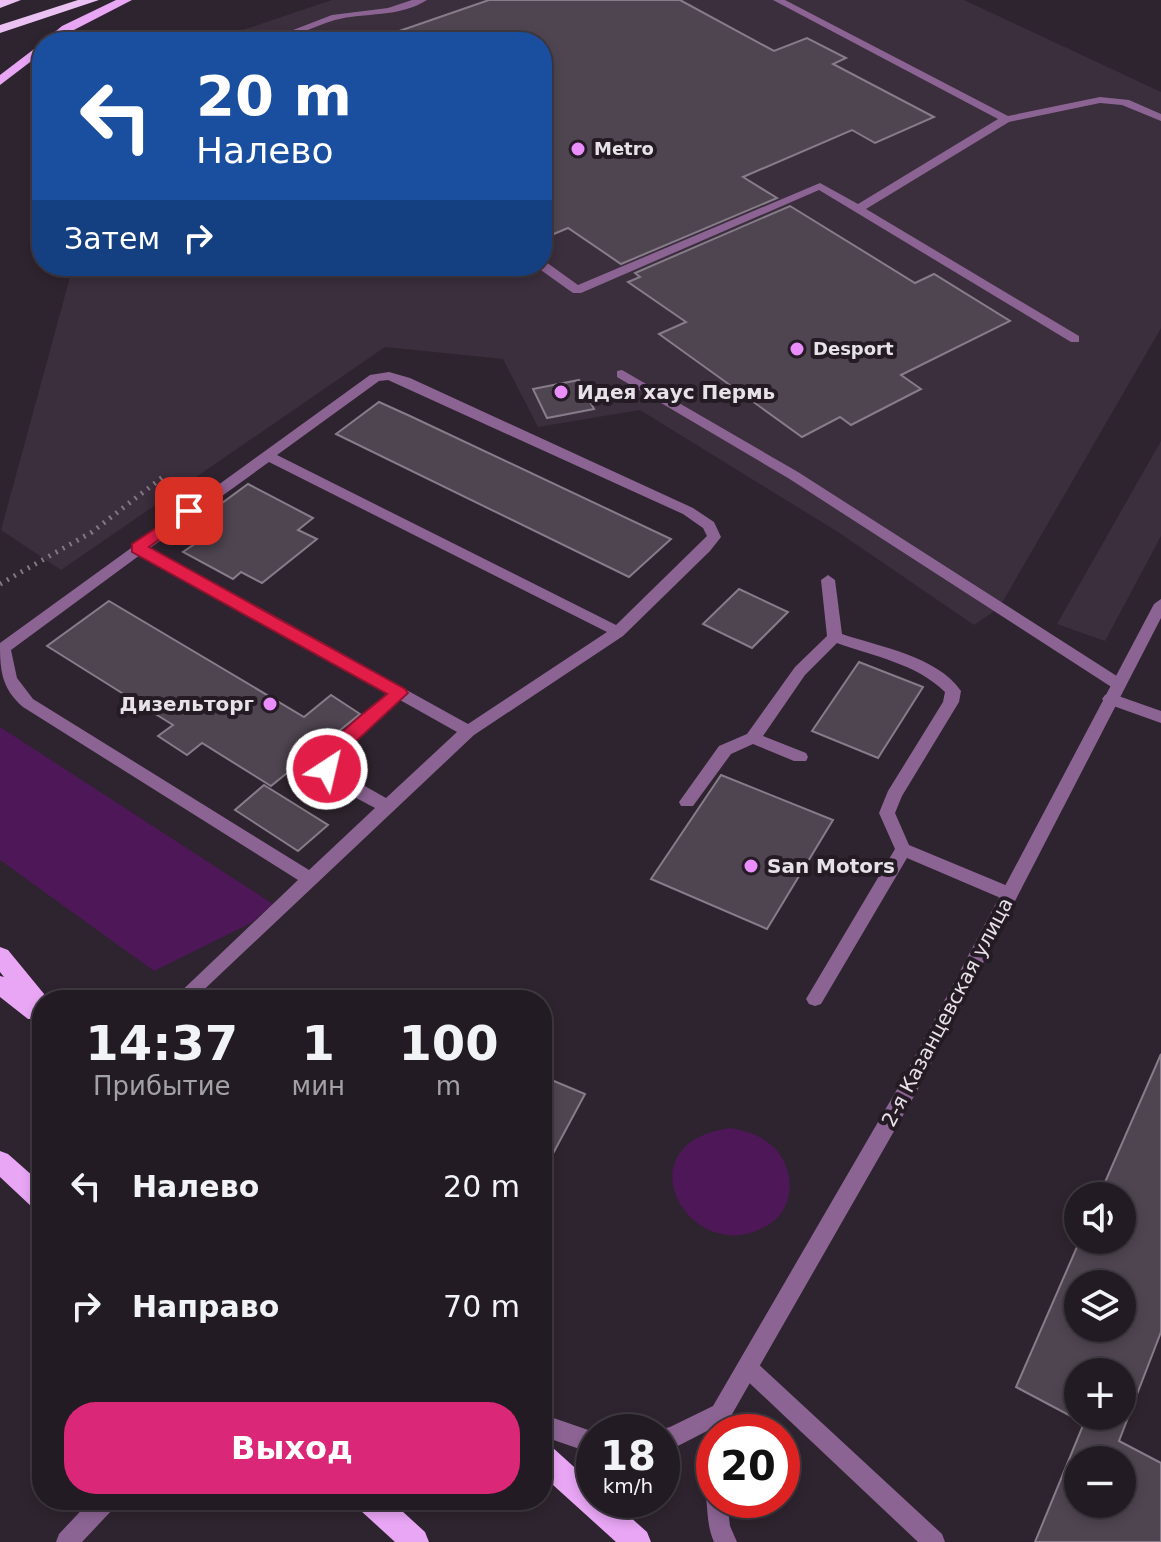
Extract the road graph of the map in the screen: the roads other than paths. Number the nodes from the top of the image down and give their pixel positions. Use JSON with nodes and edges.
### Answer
{"nodes":[{"id":1,"x":14,"y":0,"type":"edge"},
{"id":2,"x":92,"y":0,"type":"edge"},
{"id":3,"x":126,"y":0,"type":"edge"},
{"id":4,"x":422,"y":0,"type":"edge"},
{"id":5,"x":778,"y":0,"type":"edge"},
{"id":6,"x":0,"y":4,"type":"edge"},
{"id":7,"x":0,"y":29,"type":"edge"},
{"id":8,"x":62,"y":32,"type":"edge"},
{"id":9,"x":294,"y":32,"type":"edge"},
{"id":10,"x":32,"y":55,"type":"edge"},
{"id":11,"x":0,"y":81,"type":"edge"},
{"id":12,"x":1161,"y":118,"type":"edge"},
{"id":13,"x":1006,"y":119,"type":"junction"},
{"id":14,"x":858,"y":209,"type":"junction"},
{"id":15,"x":552,"y":272,"type":"edge"},
{"id":16,"x":1075,"y":339,"type":"dead end"},
{"id":17,"x":622,"y":374,"type":"dead end"},
{"id":18,"x":266,"y":455,"type":"junction"},
{"id":19,"x":138,"y":548,"type":"junction"},
{"id":20,"x":828,"y":580,"type":"dead end"},
{"id":21,"x":1161,"y":604,"type":"edge"},
{"id":22,"x":618,"y":632,"type":"junction"},
{"id":23,"x":835,"y":637,"type":"junction"},
{"id":24,"x":1114,"y":691,"type":"junction"},
{"id":25,"x":399,"y":693,"type":"junction"},
{"id":26,"x":1161,"y":717,"type":"edge"},
{"id":27,"x":468,"y":731,"type":"junction"},
{"id":28,"x":753,"y":738,"type":"junction"},
{"id":29,"x":800,"y":757,"type":"dead end"},
{"id":30,"x":687,"y":802,"type":"dead end"},
{"id":31,"x":387,"y":807,"type":"junction"},
{"id":32,"x":903,"y":849,"type":"junction"},
{"id":33,"x":310,"y":879,"type":"junction"},
{"id":34,"x":1009,"y":894,"type":"junction"},
{"id":35,"x":0,"y":956,"type":"edge"},
{"id":36,"x":0,"y":985,"type":"edge"},
{"id":37,"x":192,"y":990,"type":"edge"},
{"id":38,"x":32,"y":996,"type":"edge"},
{"id":39,"x":815,"y":999,"type":"dead end"},
{"id":40,"x":32,"y":1009,"type":"edge"},
{"id":41,"x":0,"y":1162,"type":"edge"},
{"id":42,"x":32,"y":1191,"type":"edge"},
{"id":43,"x":748,"y":1368,"type":"junction"},
{"id":44,"x":725,"y":1414,"type":"edge"},
{"id":45,"x":552,"y":1428,"type":"edge"},
{"id":46,"x":576,"y":1437,"type":"edge"},
{"id":47,"x":552,"y":1466,"type":"edge"},
{"id":48,"x":97,"y":1510,"type":"edge"},
{"id":49,"x":381,"y":1510,"type":"edge"},
{"id":50,"x":718,"y":1518,"type":"edge"},
{"id":51,"x":67,"y":1542,"type":"edge"},
{"id":52,"x":415,"y":1542,"type":"edge"},
{"id":53,"x":637,"y":1542,"type":"edge"},
{"id":54,"x":726,"y":1542,"type":"edge"},
{"id":55,"x":934,"y":1542,"type":"edge"}],
"edges":[{"from":1,"to":6,"type":"highway"},
{"from":2,"to":7,"type":"highway"},
{"from":3,"to":8,"type":"main road"},
{"from":4,"to":9,"type":"street"},
{"from":5,"to":13,"type":"street"},
{"from":10,"to":11,"type":"main road"},
{"from":12,"to":13,"type":"street"},
{"from":13,"to":14,"type":"street"},
{"from":14,"to":15,"type":"street"},
{"from":14,"to":16,"type":"street"},
{"from":17,"to":24,"type":"street"},
{"from":18,"to":19,"type":"street"},
{"from":18,"to":22,"type":"street"},
{"from":18,"to":22,"type":"street"},
{"from":19,"to":25,"type":"street"},
{"from":19,"to":33,"type":"street"},
{"from":20,"to":23,"type":"street"},
{"from":21,"to":24,"type":"street","name":"2-я Казанцевская улица"},
{"from":22,"to":27,"type":"street"},
{"from":23,"to":28,"type":"street"},
{"from":23,"to":32,"type":"street"},
{"from":24,"to":26,"type":"street"},
{"from":24,"to":34,"type":"street","name":"2-я Казанцевская улица"},
{"from":25,"to":27,"type":"street"},
{"from":25,"to":31,"type":"street"},
{"from":27,"to":31,"type":"street"},
{"from":28,"to":29,"type":"street"},
{"from":28,"to":30,"type":"street"},
{"from":31,"to":33,"type":"street"},
{"from":32,"to":34,"type":"street"},
{"from":32,"to":39,"type":"street"},
{"from":33,"to":37,"type":"street"},
{"from":34,"to":43,"type":"street","name":"2-я Казанцевская улица"},
{"from":35,"to":38,"type":"main road"},
{"from":36,"to":40,"type":"main road"},
{"from":41,"to":42,"type":"main road"},
{"from":43,"to":44,"type":"street","name":"2-я Казанцевская улица"},
{"from":43,"to":55,"type":"street"},
{"from":45,"to":46,"type":"street"},
{"from":47,"to":53,"type":"main road"},
{"from":48,"to":51,"type":"street"},
{"from":49,"to":52,"type":"main road"},
{"from":50,"to":54,"type":"street"}]}
